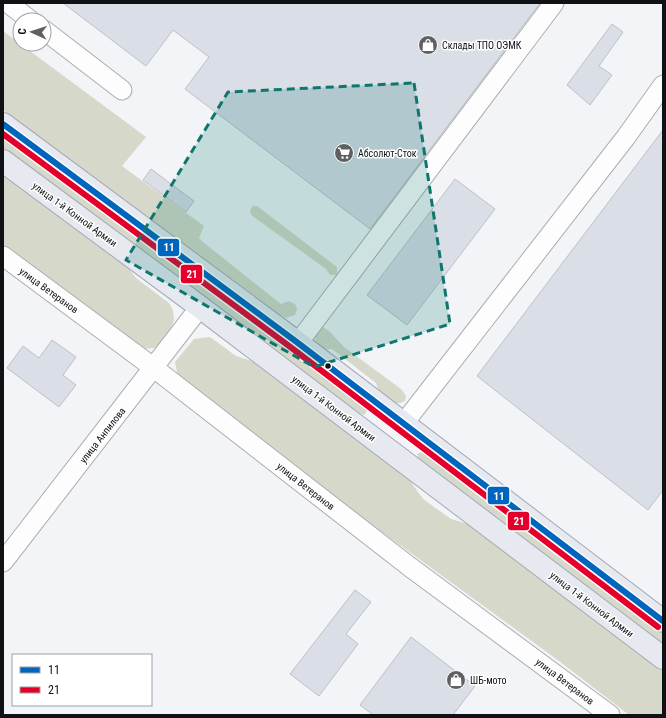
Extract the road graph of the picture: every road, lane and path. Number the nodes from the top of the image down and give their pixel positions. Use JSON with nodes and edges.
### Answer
{"nodes":[{"id":1,"x":8,"y":3,"type":"edge"},
{"id":2,"x":554,"y":3,"type":"edge"},
{"id":3,"x":20,"y":12,"type":"edge"},
{"id":4,"x":52,"y":36,"type":"edge"},
{"id":5,"x":663,"y":84,"type":"edge"},
{"id":6,"x":122,"y":90,"type":"dead end"},
{"id":7,"x":3,"y":124,"type":"edge"},
{"id":8,"x":3,"y":161,"type":"edge"},
{"id":9,"x":3,"y":256,"type":"edge"},
{"id":10,"x":200,"y":307,"type":"junction"},
{"id":11,"x":298,"y":343,"type":"junction"},
{"id":12,"x":154,"y":368,"type":"junction"},
{"id":13,"x":404,"y":424,"type":"junction"},
{"id":14,"x":386,"y":447,"type":"junction"},
{"id":15,"x":3,"y":562,"type":"edge"},
{"id":16,"x":663,"y":621,"type":"edge"},
{"id":17,"x":663,"y":658,"type":"edge"},
{"id":18,"x":610,"y":715,"type":"edge"}],
"edges":[{"from":1,"to":3,"type":"street"},
{"from":2,"to":11,"type":"street"},
{"from":4,"to":6,"type":"street"},
{"from":5,"to":13,"type":"street"},
{"from":7,"to":11,"type":"main road"},
{"from":8,"to":10,"type":"main road","name":"улица 1-й Конной Армии"},
{"from":9,"to":12,"type":"street","name":"улица Ветеранов"},
{"from":10,"to":12,"type":"street","name":"улица Анпилова"},
{"from":10,"to":14,"type":"main road","name":"улица 1-й Конной Армии"},
{"from":11,"to":13,"type":"main road"},
{"from":12,"to":15,"type":"street","name":"улица Анпилова"},
{"from":12,"to":18,"type":"street","name":"улица Ветеранов"},
{"from":13,"to":14,"type":"main road"},
{"from":13,"to":16,"type":"main road"},
{"from":14,"to":17,"type":"main road","name":"улица 1-й Конной Армии"}]}
